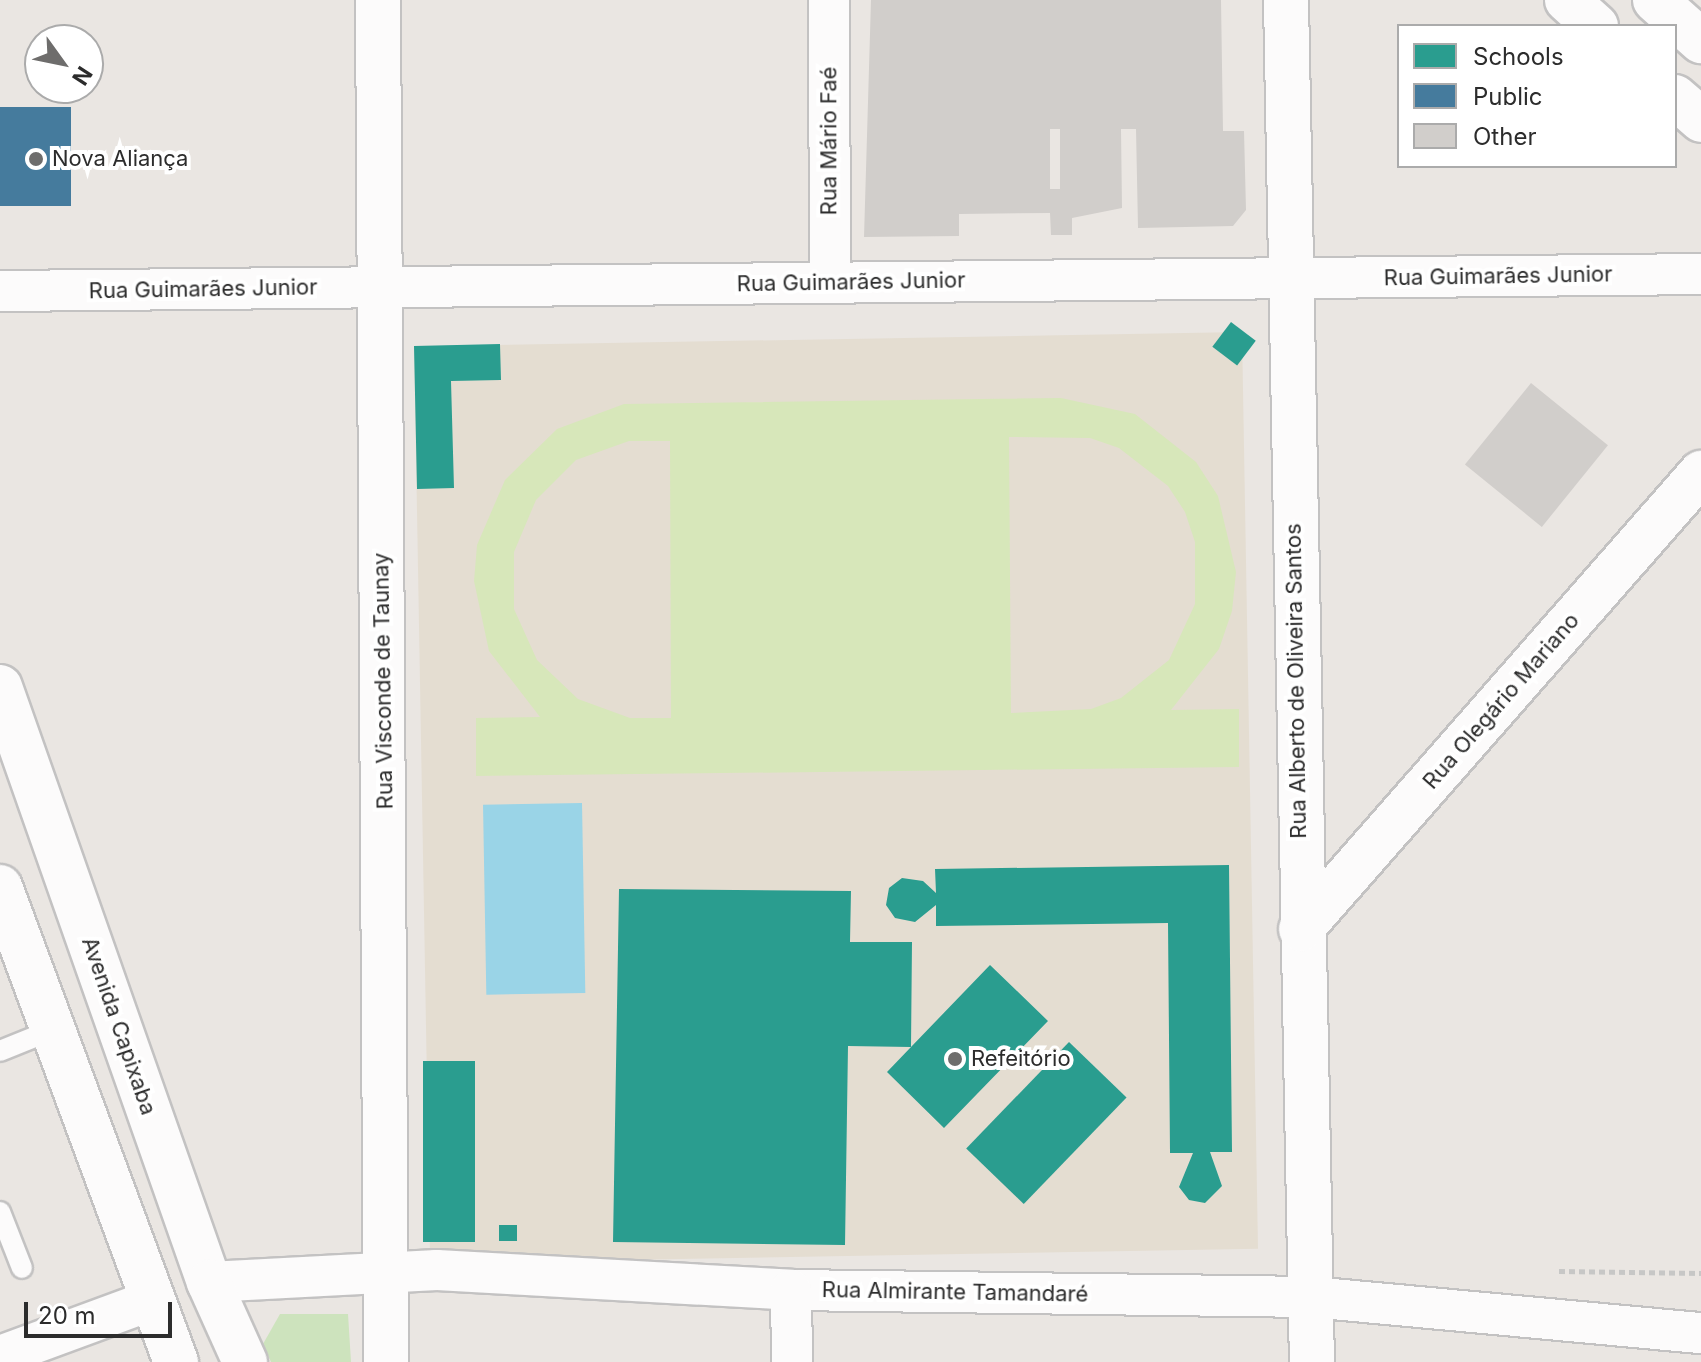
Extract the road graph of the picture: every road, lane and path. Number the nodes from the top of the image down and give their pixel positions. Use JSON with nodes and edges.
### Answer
{"nodes":[{"id":1,"x":378,"y":0,"type":"edge"},
{"id":2,"x":829,"y":0,"type":"edge"},
{"id":3,"x":1286,"y":0,"type":"edge"},
{"id":4,"x":1567,"y":0,"type":"edge"},
{"id":5,"x":1655,"y":0,"type":"edge"},
{"id":6,"x":1594,"y":24,"type":"edge"},
{"id":7,"x":1701,"y":41,"type":"edge"},
{"id":8,"x":1677,"y":99,"type":"edge"},
{"id":9,"x":1701,"y":120,"type":"edge"},
{"id":10,"x":1701,"y":274,"type":"edge"},
{"id":11,"x":1287,"y":278,"type":"junction"},
{"id":12,"x":830,"y":283,"type":"junction"},
{"id":13,"x":378,"y":287,"type":"junction"},
{"id":14,"x":0,"y":291,"type":"edge"},
{"id":15,"x":1701,"y":473,"type":"edge"},
{"id":16,"x":1683,"y":513,"type":"edge"},
{"id":17,"x":0,"y":687,"type":"edge"},
{"id":18,"x":0,"y":887,"type":"edge"},
{"id":19,"x":1301,"y":929,"type":"junction"},
{"id":20,"x":52,"y":1030,"type":"junction"},
{"id":21,"x":0,"y":1051,"type":"edge"},
{"id":22,"x":0,"y":1212,"type":"edge"},
{"id":23,"x":22,"y":1268,"type":"dead end"},
{"id":24,"x":385,"y":1271,"type":"junction"},
{"id":25,"x":209,"y":1282,"type":"junction"},
{"id":26,"x":791,"y":1290,"type":"junction"},
{"id":27,"x":1311,"y":1297,"type":"junction"},
{"id":28,"x":152,"y":1300,"type":"junction"},
{"id":29,"x":1701,"y":1333,"type":"edge"},
{"id":30,"x":0,"y":1356,"type":"edge"},
{"id":31,"x":176,"y":1362,"type":"edge"},
{"id":32,"x":245,"y":1362,"type":"edge"},
{"id":33,"x":386,"y":1362,"type":"edge"},
{"id":34,"x":792,"y":1362,"type":"edge"},
{"id":35,"x":1312,"y":1362,"type":"edge"}],
"edges":[{"from":1,"to":13,"type":"street","name":"Rua Visconde de Taunay"},
{"from":2,"to":12,"type":"street","name":"Rua Mário Faé"},
{"from":3,"to":11,"type":"street","name":"Rua Alberto de Oliveira Santos"},
{"from":4,"to":6,"type":"street"},
{"from":5,"to":7,"type":"street"},
{"from":8,"to":9,"type":"street"},
{"from":10,"to":11,"type":"street","name":"Rua Guimarães Junior"},
{"from":11,"to":12,"type":"street","name":"Rua Guimarães Junior"},
{"from":11,"to":19,"type":"street","name":"Rua Alberto de Oliveira Santos"},
{"from":12,"to":13,"type":"street","name":"Rua Guimarães Junior"},
{"from":13,"to":14,"type":"street","name":"Rua Guimarães Junior"},
{"from":13,"to":24,"type":"street","name":"Rua Visconde de Taunay"},
{"from":15,"to":16,"type":"street","name":"Rua Olegário Mariano"},
{"from":16,"to":19,"type":"street","name":"Rua Olegário Mariano"},
{"from":17,"to":25,"type":"street","name":"Avenida Capixaba"},
{"from":18,"to":20,"type":"street"},
{"from":19,"to":27,"type":"street","name":"Rua Alberto de Oliveira Santos"},
{"from":20,"to":21,"type":"lane"},
{"from":20,"to":28,"type":"street"},
{"from":22,"to":23,"type":"lane"},
{"from":24,"to":25,"type":"street","name":"Rua Almirante Tamandaré"},
{"from":24,"to":26,"type":"street","name":"Rua Almirante Tamandaré"},
{"from":24,"to":33,"type":"street","name":"Rua Visconde de Taunay"},
{"from":25,"to":28,"type":"street"},
{"from":25,"to":32,"type":"street","name":"Avenida Capixaba"},
{"from":26,"to":27,"type":"street","name":"Rua Almirante Tamandaré"},
{"from":26,"to":34,"type":"street"},
{"from":27,"to":29,"type":"street","name":"Rua Almirante Tamandaré"},
{"from":27,"to":35,"type":"street","name":"Rua Alberto de Oliveira Santos"},
{"from":28,"to":30,"type":"street"},
{"from":28,"to":31,"type":"street"}]}
